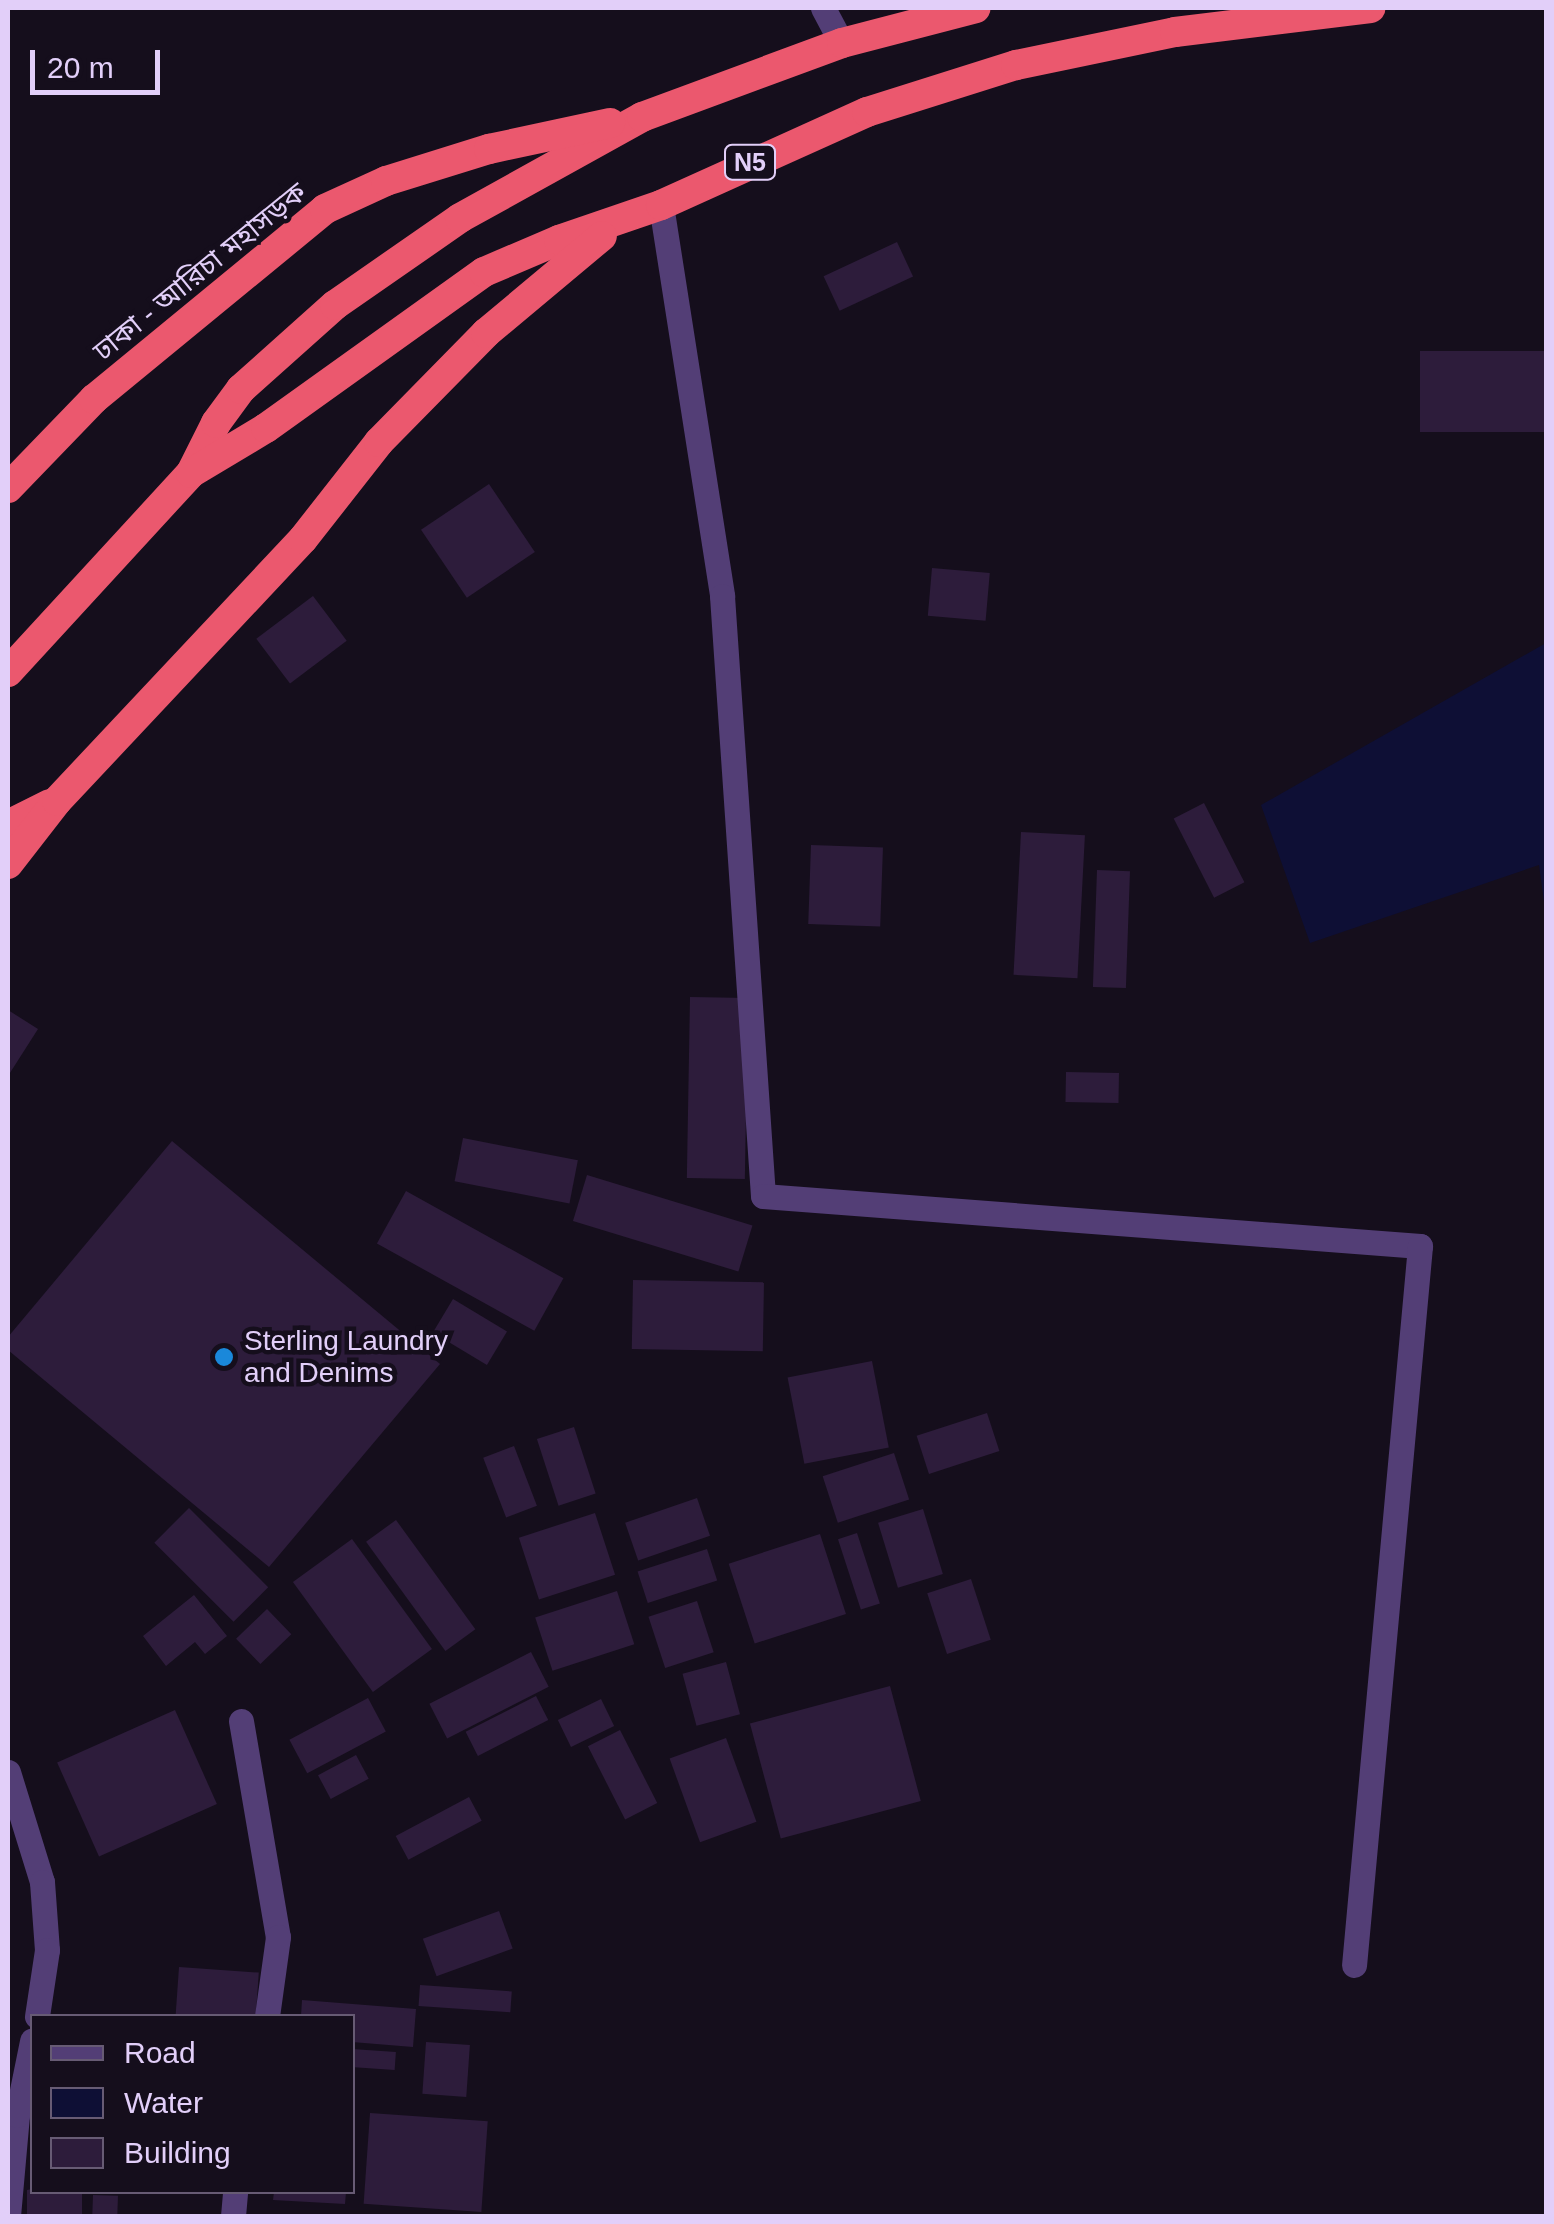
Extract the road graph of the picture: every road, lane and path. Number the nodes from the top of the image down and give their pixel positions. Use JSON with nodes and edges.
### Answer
{"nodes":[{"id":1,"x":823,"y":8,"type":"edge"},
{"id":2,"x":976,"y":8,"type":"edge"},
{"id":3,"x":1371,"y":8,"type":"edge"},
{"id":4,"x":842,"y":43,"type":"junction"},
{"id":5,"x":642,"y":116,"type":"junction"},
{"id":6,"x":662,"y":205,"type":"junction"},
{"id":7,"x":623,"y":221,"type":"junction"},
{"id":8,"x":191,"y":473,"type":"junction"},
{"id":9,"x":8,"y":488,"type":"edge"},
{"id":10,"x":8,"y":672,"type":"edge"},
{"id":11,"x":57,"y":801,"type":"junction"},
{"id":12,"x":8,"y":825,"type":"edge"},
{"id":13,"x":8,"y":864,"type":"edge"},
{"id":14,"x":241,"y":1721,"type":"dead end"},
{"id":15,"x":8,"y":1772,"type":"edge"},
{"id":16,"x":1354,"y":1965,"type":"dead end"},
{"id":17,"x":37,"y":2014,"type":"edge"},
{"id":18,"x":267,"y":2014,"type":"edge"},
{"id":19,"x":30,"y":2050,"type":"edge"},
{"id":20,"x":8,"y":2216,"type":"edge"}],
"edges":[{"from":1,"to":4,"type":"street"},
{"from":2,"to":4,"type":"highway","name":"ঢাকা - আরিচা মহাসড়ক","number":"N5"},
{"from":3,"to":6,"type":"highway","number":"N5"},
{"from":4,"to":5,"type":"highway","name":"ঢাকা - আরিচা মহাসড়ক","number":"N5"},
{"from":5,"to":8,"type":"highway","name":"ঢাকা - আরিচা মহাসড়ক","number":"N5"},
{"from":5,"to":9,"type":"highway","name":"ঢাকা - আরিচা মহাসড়ক","number":"N5"},
{"from":6,"to":7,"type":"highway","number":"N5"},
{"from":6,"to":16,"type":"street"},
{"from":7,"to":8,"type":"highway","number":"N5"},
{"from":7,"to":11,"type":"highway"},
{"from":8,"to":10,"type":"highway","number":"N5"},
{"from":11,"to":12,"type":"highway"},
{"from":11,"to":13,"type":"highway"},
{"from":14,"to":18,"type":"street"},
{"from":15,"to":17,"type":"street"},
{"from":19,"to":20,"type":"street"}]}
